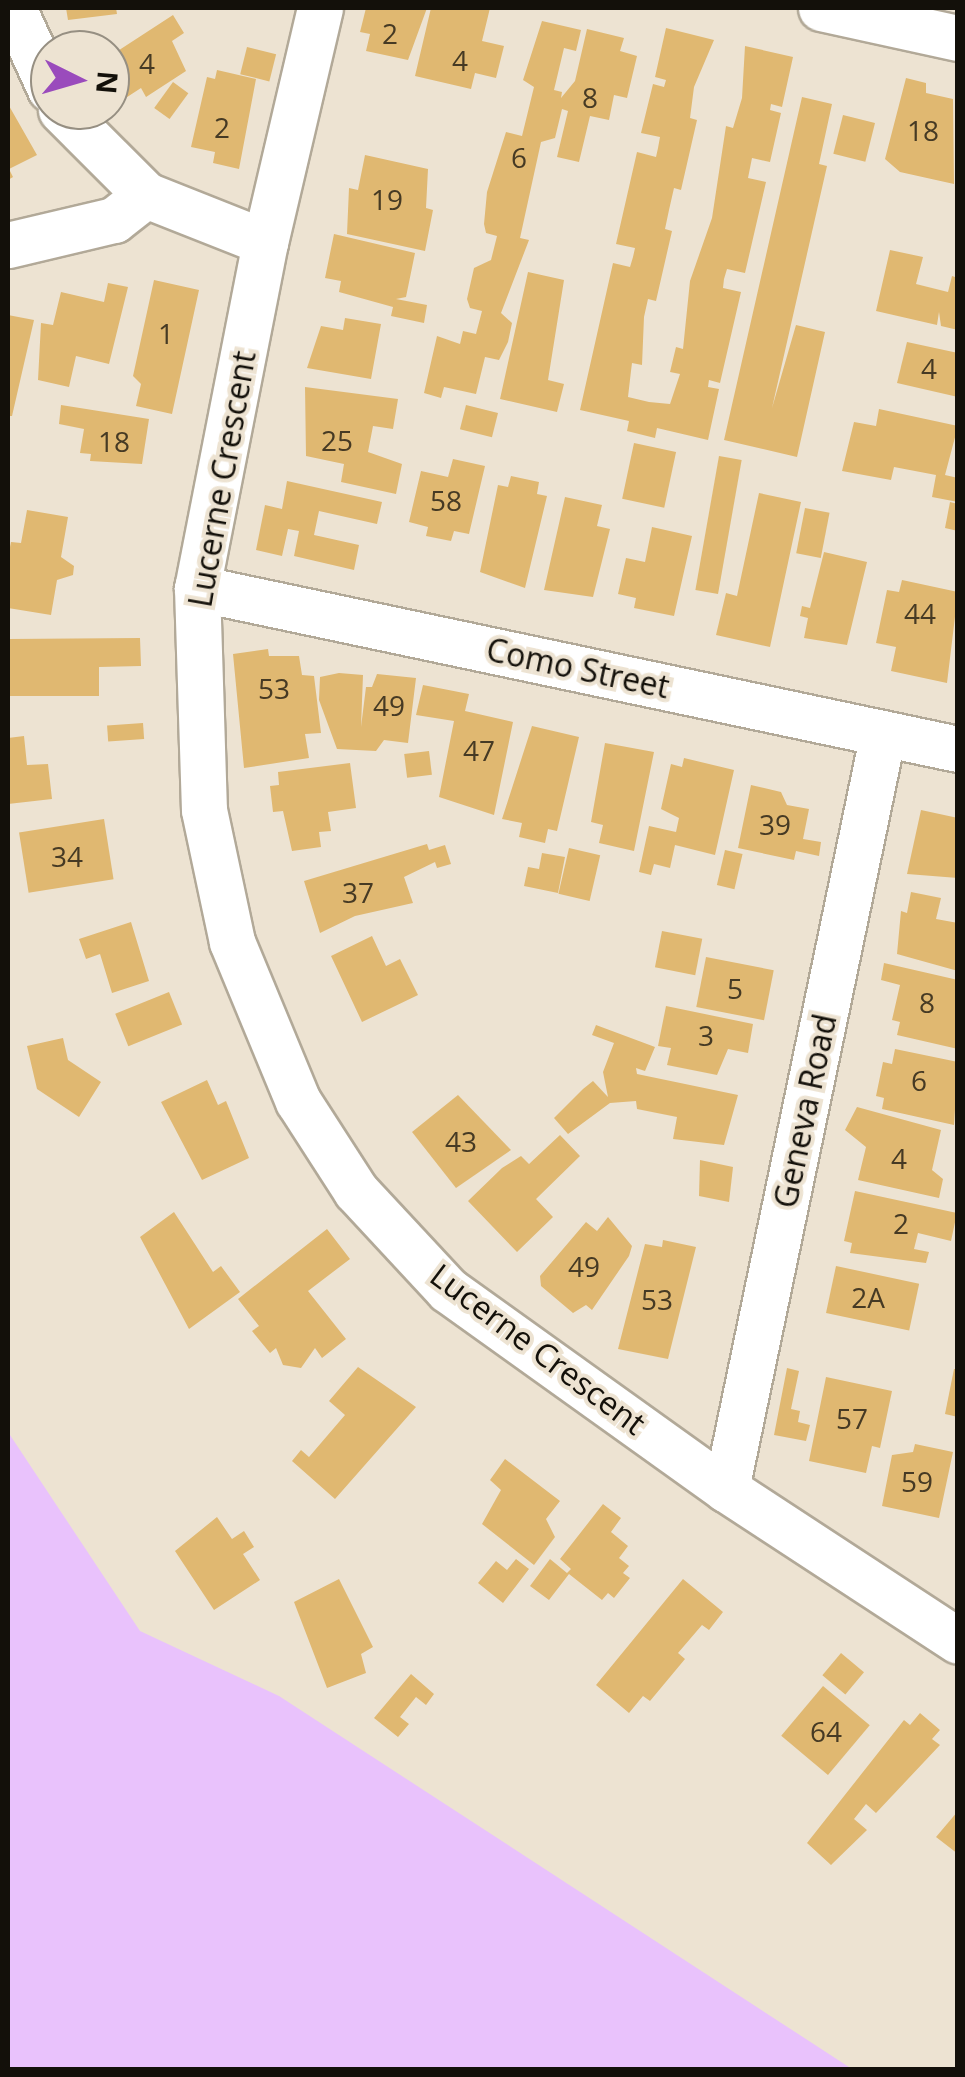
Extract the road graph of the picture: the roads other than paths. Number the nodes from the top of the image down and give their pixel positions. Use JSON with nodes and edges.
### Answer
{"nodes":[{"id":1,"x":13,"y":8,"type":"edge"},
{"id":2,"x":320,"y":8,"type":"edge"},
{"id":3,"x":821,"y":8,"type":"edge"},
{"id":4,"x":958,"y":38,"type":"edge"},
{"id":5,"x":30,"y":45,"type":"edge"},
{"id":6,"x":81,"y":130,"type":"edge"},
{"id":7,"x":146,"y":194,"type":"junction"},
{"id":8,"x":265,"y":242,"type":"junction"},
{"id":9,"x":8,"y":245,"type":"edge"},
{"id":10,"x":198,"y":588,"type":"junction"},
{"id":11,"x":883,"y":733,"type":"junction"},
{"id":12,"x":958,"y":749,"type":"edge"},
{"id":13,"x":726,"y":1488,"type":"junction"},
{"id":14,"x":958,"y":1641,"type":"edge"}],
"edges":[{"from":1,"to":5,"type":"street"},
{"from":2,"to":8,"type":"street","name":"Lucerne Crescent"},
{"from":3,"to":4,"type":"street"},
{"from":6,"to":7,"type":"street"},
{"from":7,"to":8,"type":"street"},
{"from":7,"to":9,"type":"street"},
{"from":8,"to":10,"type":"street","name":"Lucerne Crescent"},
{"from":10,"to":11,"type":"street","name":"Como Street"},
{"from":10,"to":13,"type":"street","name":"Lucerne Crescent"},
{"from":11,"to":12,"type":"street","name":"Como Street"},
{"from":11,"to":13,"type":"street","name":"Geneva Road"},
{"from":13,"to":14,"type":"street","name":"Lucerne Crescent"}]}
